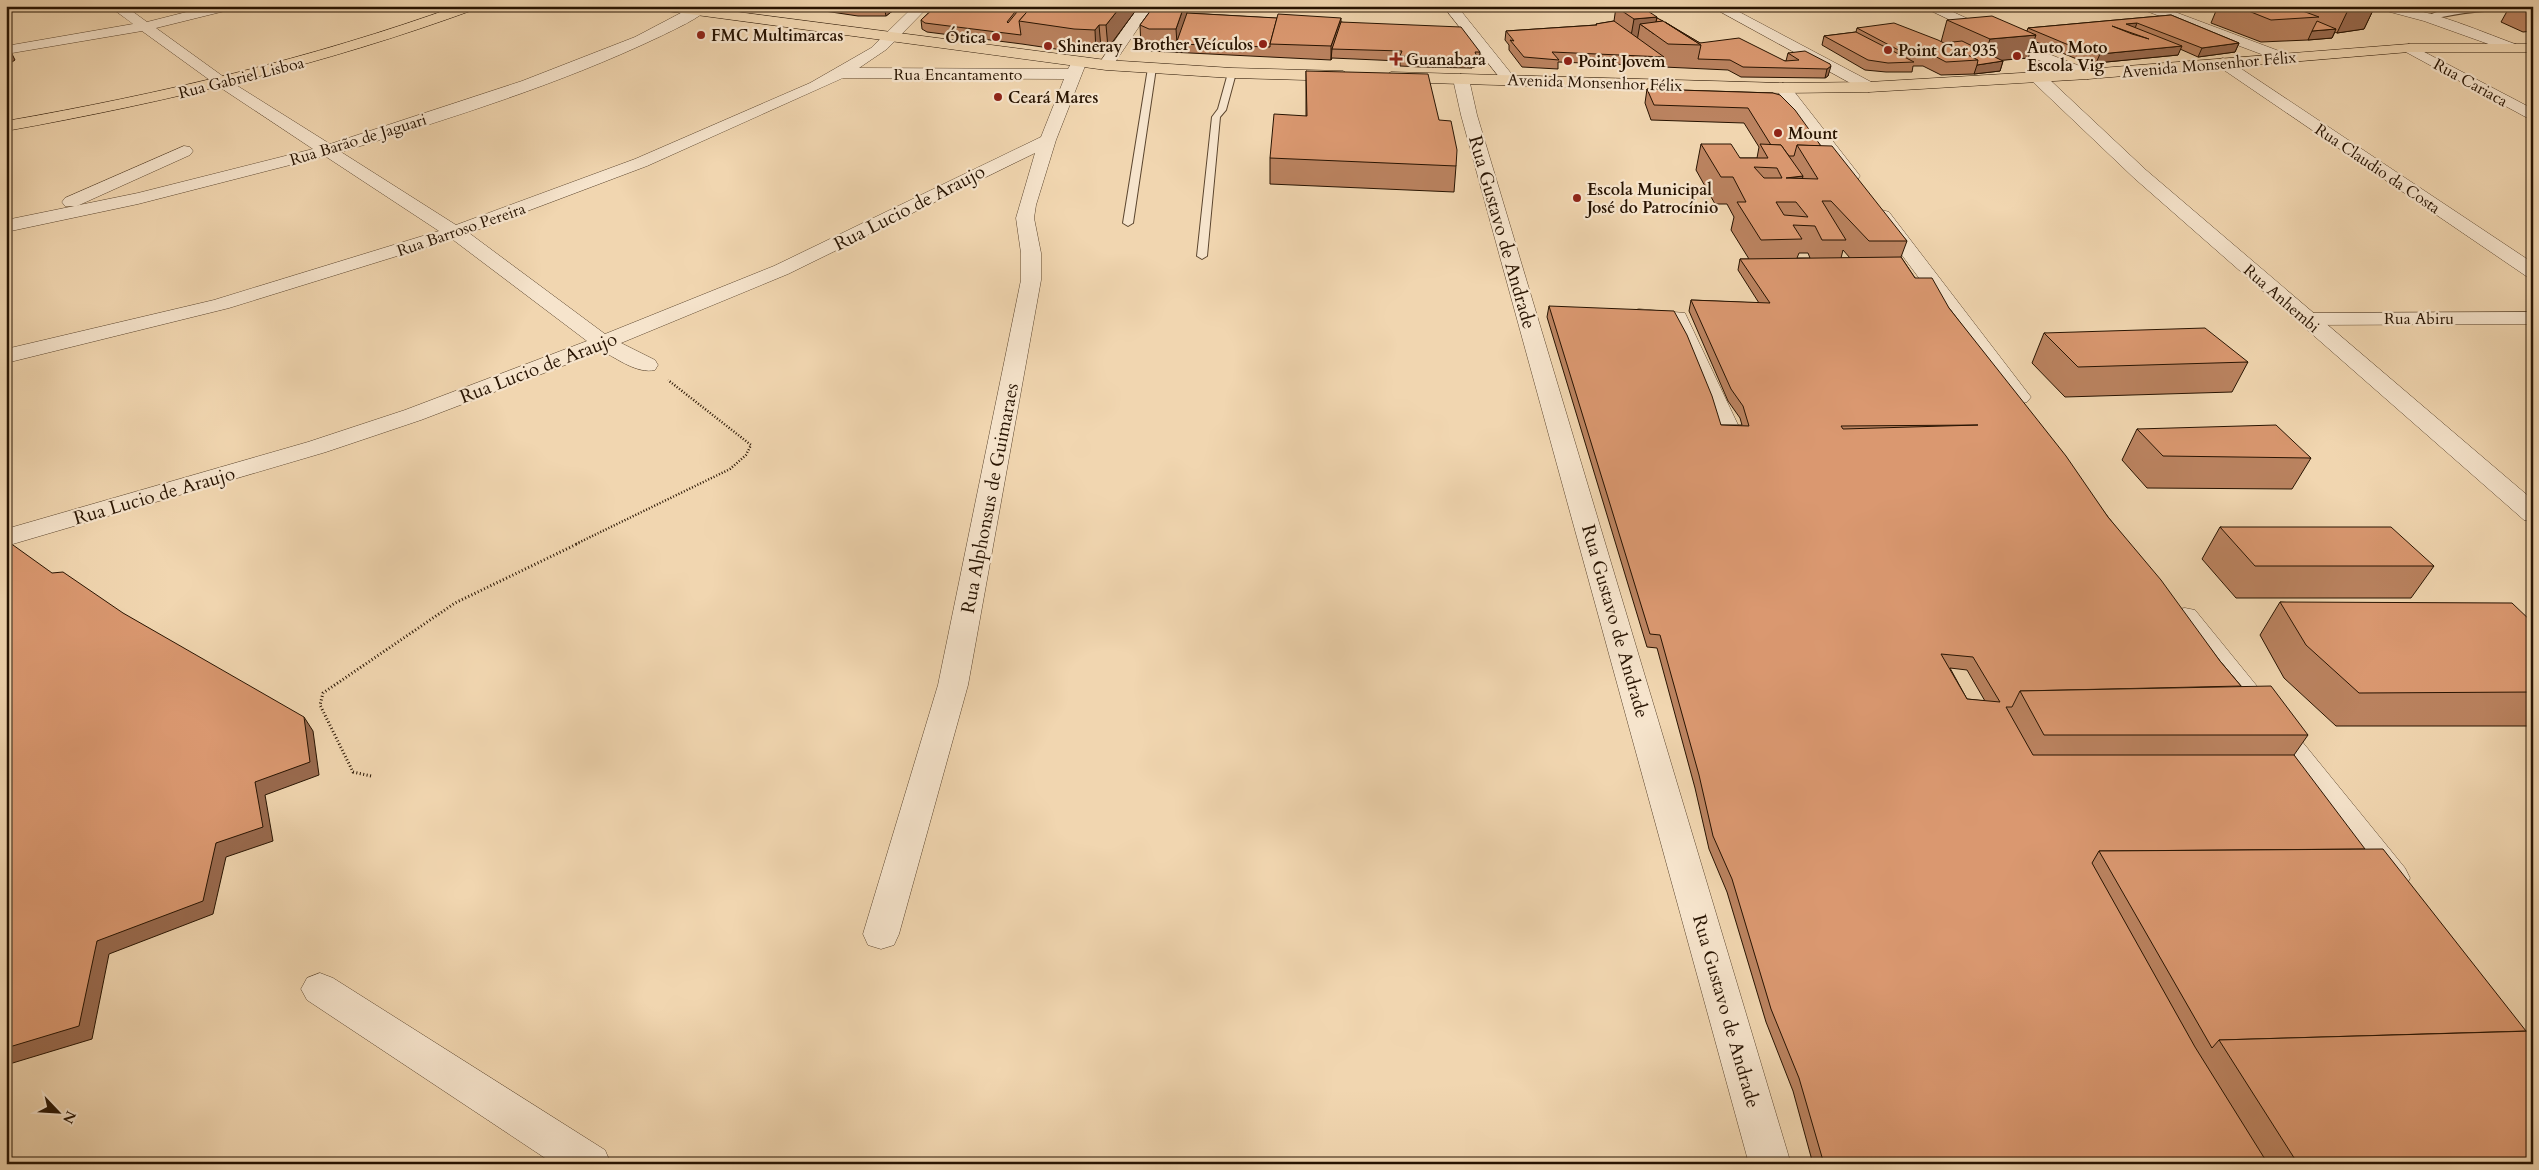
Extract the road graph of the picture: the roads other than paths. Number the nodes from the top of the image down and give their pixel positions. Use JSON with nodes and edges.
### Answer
{"nodes":[{"id":1,"x":116,"y":6,"type":"edge"},
{"id":2,"x":228,"y":6,"type":"edge"},
{"id":3,"x":471,"y":6,"type":"edge"},
{"id":4,"x":659,"y":6,"type":"edge"},
{"id":5,"x":922,"y":6,"type":"edge"},
{"id":6,"x":1146,"y":6,"type":"edge"},
{"id":7,"x":1450,"y":6,"type":"edge"},
{"id":8,"x":1717,"y":6,"type":"edge"},
{"id":9,"x":1928,"y":6,"type":"edge"},
{"id":10,"x":2146,"y":6,"type":"edge"},
{"id":11,"x":2384,"y":6,"type":"edge"},
{"id":12,"x":2533,"y":7,"type":"edge"},
{"id":13,"x":700,"y":9,"type":"edge"},
{"id":14,"x":2429,"y":18,"type":"junction"},
{"id":15,"x":143,"y":27,"type":"junction"},
{"id":16,"x":892,"y":37,"type":"junction"},
{"id":17,"x":2410,"y":48,"type":"junction"},
{"id":18,"x":2513,"y":48,"type":"junction"},
{"id":19,"x":2533,"y":48,"type":"edge"},
{"id":20,"x":6,"y":50,"type":"edge"},
{"id":21,"x":2282,"y":57,"type":"junction"},
{"id":22,"x":2223,"y":63,"type":"junction"},
{"id":23,"x":1106,"y":65,"type":"junction"},
{"id":24,"x":1076,"y":68,"type":"junction"},
{"id":25,"x":1152,"y":68,"type":"junction"},
{"id":26,"x":841,"y":73,"type":"junction"},
{"id":27,"x":1232,"y":73,"type":"junction"},
{"id":28,"x":2088,"y":74,"type":"junction"},
{"id":29,"x":2036,"y":77,"type":"junction"},
{"id":30,"x":1462,"y":79,"type":"junction"},
{"id":31,"x":1509,"y":80,"type":"junction"},
{"id":32,"x":223,"y":83,"type":"junction"},
{"id":33,"x":1869,"y":87,"type":"junction"},
{"id":34,"x":1783,"y":88,"type":"junction"},
{"id":35,"x":2533,"y":116,"type":"edge"},
{"id":36,"x":6,"y":126,"type":"edge"},
{"id":37,"x":1048,"y":140,"type":"junction"},
{"id":38,"x":328,"y":150,"type":"junction"},
{"id":39,"x":184,"y":151,"type":"dead end"},
{"id":40,"x":46,"y":218,"type":"junction"},
{"id":41,"x":1128,"y":223,"type":"dead end"},
{"id":42,"x":6,"y":226,"type":"edge"},
{"id":43,"x":456,"y":233,"type":"junction"},
{"id":44,"x":6,"y":241,"type":"edge"},
{"id":45,"x":1202,"y":256,"type":"dead end"},
{"id":46,"x":2533,"y":272,"type":"edge"},
{"id":47,"x":1621,"y":314,"type":"edge"},
{"id":48,"x":2306,"y":318,"type":"junction"},
{"id":49,"x":2533,"y":318,"type":"edge"},
{"id":50,"x":603,"y":343,"type":"junction"},
{"id":51,"x":6,"y":356,"type":"edge"},
{"id":52,"x":647,"y":365,"type":"road end"},
{"id":53,"x":2034,"y":418,"type":"edge"},
{"id":54,"x":1728,"y":429,"type":"edge"},
{"id":55,"x":2533,"y":514,"type":"edge"},
{"id":56,"x":6,"y":538,"type":"edge"},
{"id":57,"x":2171,"y":600,"type":"edge"},
{"id":58,"x":2410,"y":899,"type":"edge"},
{"id":59,"x":881,"y":934,"type":"dead end"},
{"id":60,"x":320,"y":989,"type":"dead end"},
{"id":61,"x":590,"y":1164,"type":"edge"},
{"id":62,"x":1770,"y":1164,"type":"edge"}],
"edges":[{"from":1,"to":15,"type":"street"},
{"from":2,"to":15,"type":"street"},
{"from":3,"to":32,"type":"main road","name":"Rua Gabriel Lisboa"},
{"from":4,"to":13,"type":"main road","name":"Avenida Monsenhor Félix"},
{"from":5,"to":16,"type":"street","name":"Rua Barroso Pereira"},
{"from":6,"to":23,"type":"street"},
{"from":7,"to":31,"type":"street"},
{"from":8,"to":33,"type":"street"},
{"from":9,"to":28,"type":"street"},
{"from":10,"to":21,"type":"street"},
{"from":11,"to":14,"type":"street"},
{"from":12,"to":14,"type":"lane"},
{"from":13,"to":16,"type":"main road","name":"Avenida Monsenhor Félix"},
{"from":13,"to":38,"type":"street","name":"Rua Barão de Jaguari"},
{"from":14,"to":18,"type":"street"},
{"from":15,"to":20,"type":"street"},
{"from":15,"to":32,"type":"street"},
{"from":16,"to":24,"type":"main road","name":"Avenida Monsenhor Félix"},
{"from":16,"to":26,"type":"street","name":"Rua Barroso Pereira"},
{"from":17,"to":18,"type":"main road","name":"Avenida Monsenhor Félix"},
{"from":17,"to":21,"type":"main road","name":"Avenida Monsenhor Félix"},
{"from":17,"to":35,"type":"street","name":"Rua Cariaca"},
{"from":18,"to":19,"type":"main road","name":"Avenida Monsenhor Félix"},
{"from":21,"to":22,"type":"main road","name":"Avenida Monsenhor Félix"},
{"from":22,"to":28,"type":"main road","name":"Avenida Monsenhor Félix"},
{"from":22,"to":46,"type":"street","name":"Rua Claudio da Costa"},
{"from":23,"to":24,"type":"main road","name":"Avenida Monsenhor Félix"},
{"from":23,"to":25,"type":"main road","name":"Avenida Monsenhor Félix"},
{"from":24,"to":26,"type":"street","name":"Rua Encantamento"},
{"from":24,"to":37,"type":"street","name":"Rua Alphonsus de Guimaraes"},
{"from":25,"to":27,"type":"main road","name":"Avenida Monsenhor Félix"},
{"from":25,"to":41,"type":"lane"},
{"from":26,"to":43,"type":"street","name":"Rua Barroso Pereira"},
{"from":27,"to":30,"type":"main road","name":"Avenida Monsenhor Félix"},
{"from":27,"to":45,"type":"lane"},
{"from":28,"to":29,"type":"main road","name":"Avenida Monsenhor Félix"},
{"from":29,"to":33,"type":"main road","name":"Avenida Monsenhor Félix"},
{"from":29,"to":48,"type":"street","name":"Rua Anhembi"},
{"from":30,"to":31,"type":"main road","name":"Avenida Monsenhor Félix"},
{"from":30,"to":62,"type":"street","name":"Rua Gustavo de Andrade"},
{"from":31,"to":34,"type":"main road","name":"Avenida Monsenhor Félix"},
{"from":32,"to":36,"type":"main road","name":"Rua Gabriel Lisboa"},
{"from":32,"to":38,"type":"street"},
{"from":33,"to":34,"type":"main road","name":"Avenida Monsenhor Félix"},
{"from":34,"to":53,"type":"street"},
{"from":37,"to":50,"type":"street","name":"Rua Lucio de Araujo"},
{"from":37,"to":59,"type":"street","name":"Rua Alphonsus de Guimaraes"},
{"from":38,"to":40,"type":"street","name":"Rua Barão de Jaguari"},
{"from":38,"to":43,"type":"street"},
{"from":39,"to":40,"type":"street"},
{"from":40,"to":42,"type":"street","name":"Rua Barão de Jaguari"},
{"from":40,"to":44,"type":"street"},
{"from":43,"to":50,"type":"street"},
{"from":43,"to":51,"type":"street","name":"Rua Barroso Pereira"},
{"from":47,"to":54,"type":"street"},
{"from":48,"to":49,"type":"street","name":"Rua Abiru"},
{"from":48,"to":55,"type":"street","name":"Rua Anhembi"},
{"from":50,"to":52,"type":"street"},
{"from":50,"to":56,"type":"street","name":"Rua Lucio de Araujo"},
{"from":57,"to":58,"type":"street"},
{"from":60,"to":61,"type":"street"}]}
